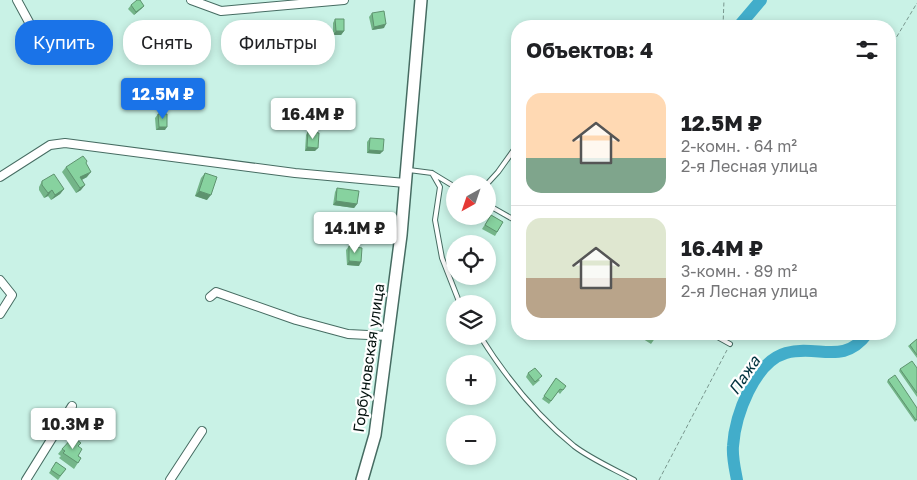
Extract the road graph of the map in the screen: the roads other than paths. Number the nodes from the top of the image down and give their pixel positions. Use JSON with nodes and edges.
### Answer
{"nodes":[{"id":1,"x":17,"y":0,"type":"edge"},
{"id":2,"x":344,"y":0,"type":"edge"},
{"id":3,"x":421,"y":0,"type":"edge"},
{"id":4,"x":195,"y":1,"type":"edge"},
{"id":5,"x":28,"y":20,"type":"edge"},
{"id":6,"x":511,"y":154,"type":"edge"},
{"id":7,"x":406,"y":170,"type":"junction"},
{"id":8,"x":432,"y":173,"type":"junction"},
{"id":9,"x":495,"y":175,"type":"edge"},
{"id":10,"x":0,"y":177,"type":"edge"},
{"id":11,"x":446,"y":181,"type":"edge"},
{"id":12,"x":405,"y":183,"type":"junction"},
{"id":13,"x":496,"y":210,"type":"edge"},
{"id":14,"x":511,"y":218,"type":"edge"},
{"id":15,"x":0,"y":280,"type":"edge"},
{"id":16,"x":456,"y":295,"type":"edge"},
{"id":17,"x":210,"y":297,"type":"dead end"},
{"id":18,"x":0,"y":314,"type":"edge"},
{"id":19,"x":388,"y":336,"type":"junction"},
{"id":20,"x":723,"y":340,"type":"edge"},
{"id":21,"x":730,"y":344,"type":"road end"},
{"id":22,"x":486,"y":345,"type":"edge"},
{"id":23,"x":72,"y":406,"type":"dead end"},
{"id":24,"x":202,"y":432,"type":"dead end"},
{"id":25,"x":26,"y":480,"type":"edge"},
{"id":26,"x":170,"y":480,"type":"edge"},
{"id":27,"x":362,"y":480,"type":"edge"},
{"id":28,"x":634,"y":480,"type":"edge"}],
"edges":[{"from":1,"to":5,"type":"street"},
{"from":2,"to":4,"type":"street"},
{"from":3,"to":7,"type":"main road","name":"Горбуновская улица"},
{"from":6,"to":9,"type":"lane"},
{"from":7,"to":8,"type":"lane"},
{"from":7,"to":12,"type":"main road","name":"Горбуновская улица"},
{"from":8,"to":11,"type":"lane"},
{"from":8,"to":16,"type":"lane"},
{"from":10,"to":12,"type":"street"},
{"from":12,"to":19,"type":"main road","name":"Горбуновская улица"},
{"from":13,"to":14,"type":"lane"},
{"from":15,"to":18,"type":"street"},
{"from":17,"to":19,"type":"street"},
{"from":19,"to":27,"type":"main road","name":"Горбуновская улица"},
{"from":20,"to":21,"type":"lane"},
{"from":22,"to":28,"type":"lane"},
{"from":23,"to":25,"type":"street"},
{"from":24,"to":26,"type":"street"}]}
